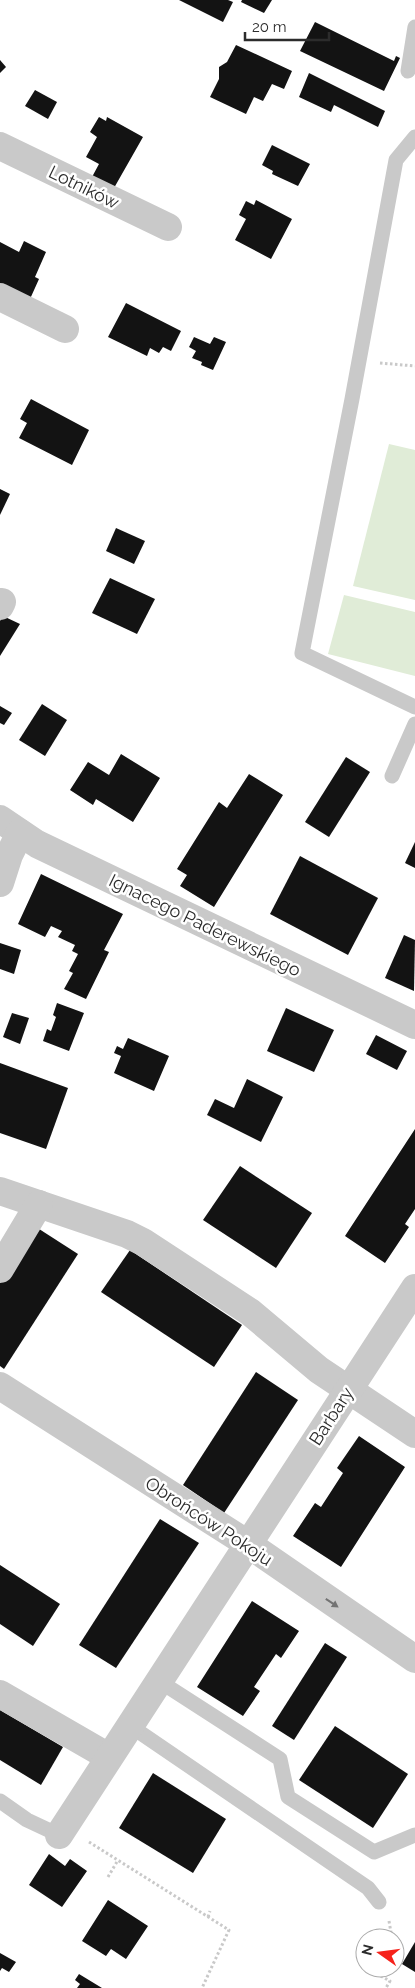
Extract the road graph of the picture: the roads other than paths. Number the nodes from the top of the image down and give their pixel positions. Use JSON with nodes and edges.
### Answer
{"nodes":[{"id":1,"x":415,"y":27,"type":"edge"},
{"id":2,"x":408,"y":71,"type":"dead end"},
{"id":3,"x":415,"y":137,"type":"edge"},
{"id":4,"x":0,"y":146,"type":"edge"},
{"id":5,"x":168,"y":228,"type":"dead end"},
{"id":6,"x":0,"y":297,"type":"edge"},
{"id":7,"x":65,"y":329,"type":"dead end"},
{"id":8,"x":415,"y":708,"type":"edge"},
{"id":9,"x":415,"y":724,"type":"edge"},
{"id":10,"x":392,"y":776,"type":"dead end"},
{"id":11,"x":10,"y":826,"type":"edge"},
{"id":12,"x":0,"y":883,"type":"edge"},
{"id":13,"x":415,"y":1025,"type":"edge"},
{"id":14,"x":0,"y":1191,"type":"edge"},
{"id":15,"x":39,"y":1204,"type":"junction"},
{"id":16,"x":0,"y":1269,"type":"edge"},
{"id":17,"x":415,"y":1288,"type":"edge"},
{"id":18,"x":0,"y":1386,"type":"edge"},
{"id":19,"x":349,"y":1390,"type":"junction"},
{"id":20,"x":415,"y":1434,"type":"edge"},
{"id":21,"x":248,"y":1544,"type":"junction"},
{"id":22,"x":415,"y":1659,"type":"edge"},
{"id":23,"x":159,"y":1681,"type":"junction"},
{"id":24,"x":0,"y":1694,"type":"edge"},
{"id":25,"x":129,"y":1725,"type":"junction"},
{"id":26,"x":108,"y":1757,"type":"junction"},
{"id":27,"x":0,"y":1801,"type":"edge"},
{"id":28,"x":62,"y":1830,"type":"joint"},
{"id":29,"x":415,"y":1835,"type":"edge"},
{"id":30,"x":379,"y":1902,"type":"dead end"}],
"edges":[{"from":1,"to":2,"type":"lane"},
{"from":3,"to":8,"type":"lane"},
{"from":4,"to":5,"type":"street","name":"Lotników"},
{"from":6,"to":7,"type":"street"},
{"from":9,"to":10,"type":"lane"},
{"from":11,"to":12,"type":"street"},
{"from":11,"to":13,"type":"street","name":"Ignacego Paderewskiego"},
{"from":14,"to":15,"type":"street"},
{"from":15,"to":16,"type":"street"},
{"from":15,"to":19,"type":"street"},
{"from":17,"to":19,"type":"street","name":"Barbary"},
{"from":18,"to":21,"type":"street","name":"Obrońców Pokoju"},
{"from":19,"to":20,"type":"street"},
{"from":19,"to":21,"type":"street","name":"Barbary"},
{"from":21,"to":22,"type":"street","name":"Obrońców Pokoju","one_way":true},
{"from":21,"to":23,"type":"street","name":"Barbary"},
{"from":23,"to":25,"type":"street","name":"Barbary"},
{"from":23,"to":29,"type":"lane"},
{"from":24,"to":26,"type":"street"},
{"from":25,"to":26,"type":"street","name":"Barbary"},
{"from":25,"to":30,"type":"lane"},
{"from":26,"to":28,"type":"street","name":"Barbary"},
{"from":27,"to":28,"type":"lane"}]}
